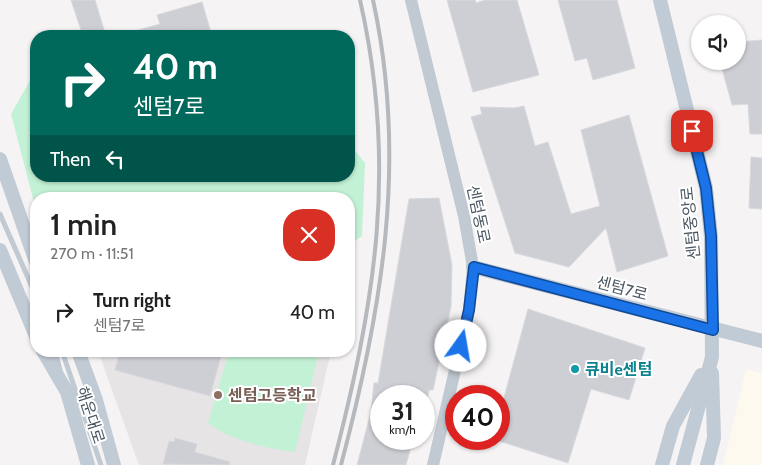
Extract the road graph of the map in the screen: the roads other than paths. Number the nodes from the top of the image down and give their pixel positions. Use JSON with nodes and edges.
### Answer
{"nodes":[{"id":1,"x":411,"y":0,"type":"edge"},
{"id":2,"x":660,"y":0,"type":"edge"},
{"id":3,"x":0,"y":159,"type":"edge"},
{"id":4,"x":0,"y":214,"type":"edge"},
{"id":5,"x":30,"y":245,"type":"edge"},
{"id":6,"x":0,"y":250,"type":"edge"},
{"id":7,"x":474,"y":267,"type":"junction"},
{"id":8,"x":30,"y":282,"type":"edge"},
{"id":9,"x":30,"y":322,"type":"edge"},
{"id":10,"x":713,"y":330,"type":"junction"},
{"id":11,"x":762,"y":341,"type":"edge"},
{"id":12,"x":47,"y":357,"type":"edge"},
{"id":13,"x":57,"y":357,"type":"edge"},
{"id":14,"x":64,"y":357,"type":"edge"},
{"id":15,"x":80,"y":357,"type":"edge"},
{"id":16,"x":712,"y":357,"type":"junction"},
{"id":17,"x":67,"y":392,"type":"junction"},
{"id":18,"x":88,"y":465,"type":"edge"},
{"id":19,"x":102,"y":465,"type":"edge"},
{"id":20,"x":114,"y":465,"type":"edge"},
{"id":21,"x":433,"y":465,"type":"edge"},
{"id":22,"x":662,"y":465,"type":"edge"},
{"id":23,"x":683,"y":465,"type":"edge"},
{"id":24,"x":707,"y":465,"type":"edge"}],
"edges":[{"from":1,"to":7,"type":"street","name":"센텀동로"},
{"from":2,"to":10,"type":"main road","name":"센텀중앙로"},
{"from":3,"to":5,"type":"main road"},
{"from":4,"to":8,"type":"lane"},
{"from":6,"to":9,"type":"main road"},
{"from":7,"to":10,"type":"main road","name":"센텀7로"},
{"from":7,"to":21,"type":"street","name":"센텀동로"},
{"from":10,"to":11,"type":"main road","name":"센텀7로"},
{"from":10,"to":16,"type":"main road","name":"센텀중앙로"},
{"from":12,"to":17,"type":"main road","name":"해운대로"},
{"from":13,"to":17,"type":"lane"},
{"from":14,"to":19,"type":"lane"},
{"from":15,"to":20,"type":"main road","name":"해운대로"},
{"from":16,"to":22,"type":"main road","name":"센텀중앙로"},
{"from":16,"to":23,"type":"main road","name":"센텀중앙로"},
{"from":16,"to":24,"type":"main road","name":"센텀중앙로"},
{"from":17,"to":18,"type":"main road","name":"해운대로"}]}
